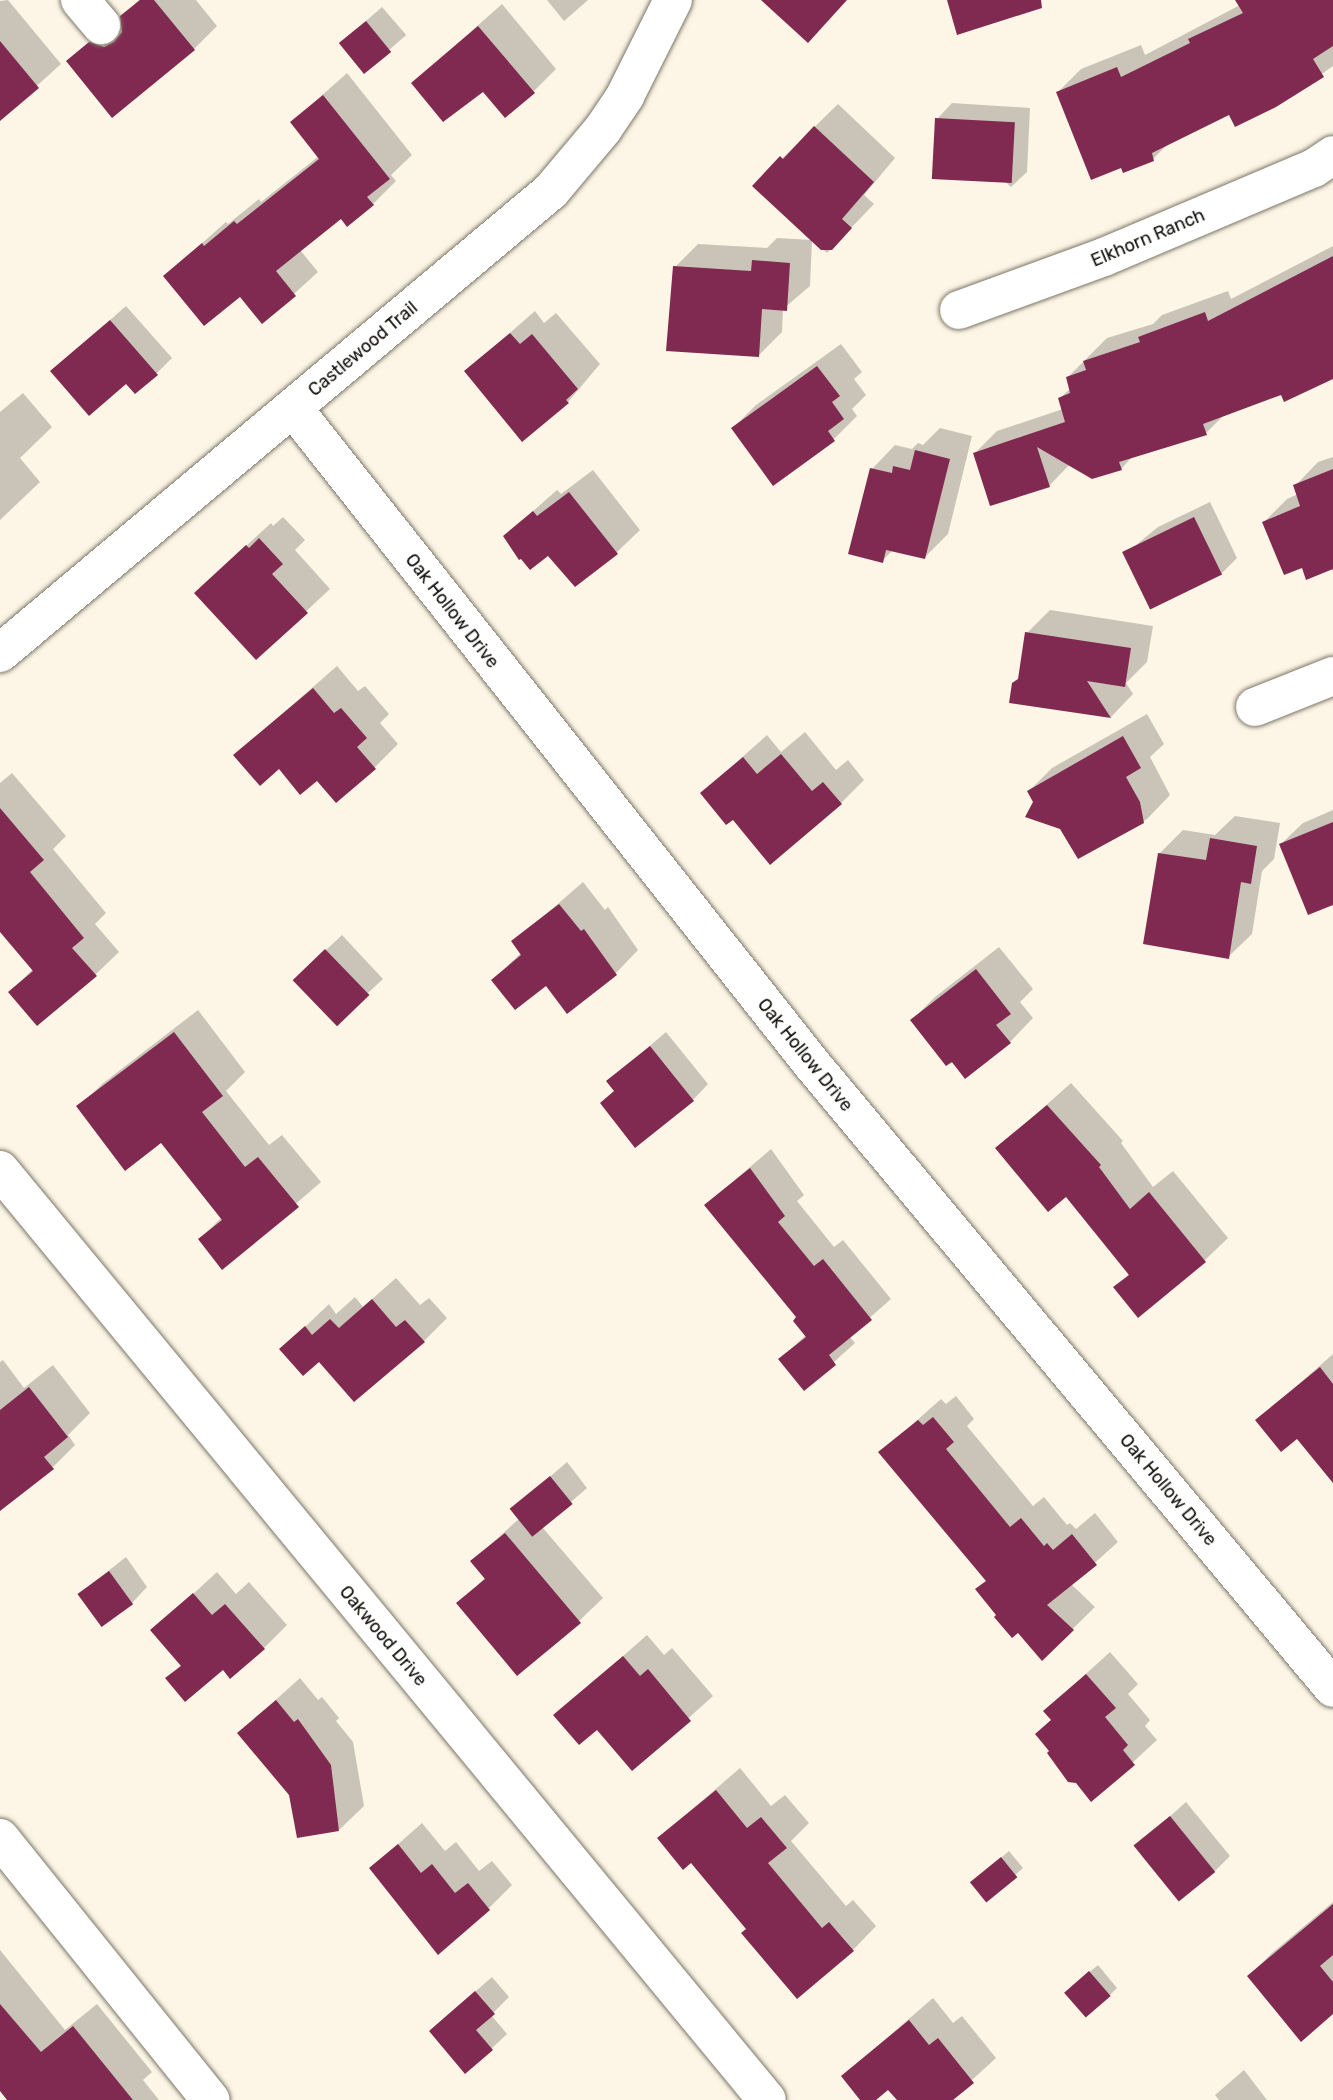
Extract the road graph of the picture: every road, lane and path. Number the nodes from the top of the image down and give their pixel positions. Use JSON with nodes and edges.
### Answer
{"nodes":[{"id":1,"x":673,"y":0,"type":"edge"},
{"id":2,"x":1333,"y":155,"type":"edge"},
{"id":3,"x":958,"y":310,"type":"dead end"},
{"id":4,"x":293,"y":408,"type":"junction"},
{"id":5,"x":0,"y":653,"type":"edge"},
{"id":6,"x":1333,"y":676,"type":"edge"},
{"id":7,"x":1255,"y":707,"type":"dead end"},
{"id":8,"x":0,"y":1170,"type":"edge"},
{"id":9,"x":1333,"y":1688,"type":"edge"},
{"id":10,"x":0,"y":1838,"type":"edge"},
{"id":11,"x":211,"y":2100,"type":"edge"},
{"id":12,"x":767,"y":2100,"type":"edge"}],
"edges":[{"from":1,"to":4,"type":"street","name":"Castlewood Trail"},
{"from":2,"to":3,"type":"street","name":"Elkhorn Ranch"},
{"from":4,"to":5,"type":"street","name":"Castlewood Trail"},
{"from":4,"to":9,"type":"street","name":"Oak Hollow Drive"},
{"from":6,"to":7,"type":"street"},
{"from":8,"to":12,"type":"street","name":"Oakwood Drive"},
{"from":10,"to":11,"type":"street"}]}
